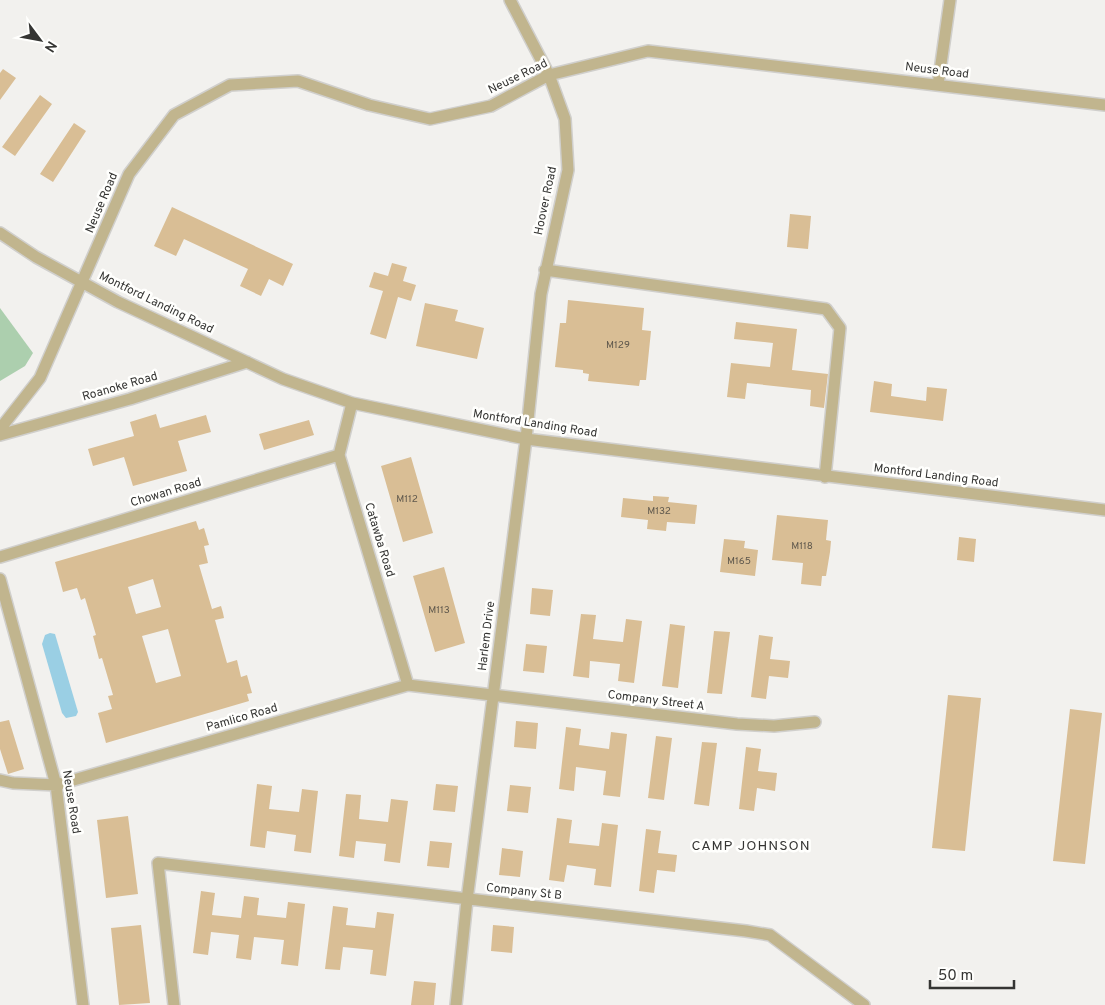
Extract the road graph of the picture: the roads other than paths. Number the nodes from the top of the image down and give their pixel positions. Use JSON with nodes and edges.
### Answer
{"nodes":[{"id":1,"x":510,"y":0,"type":"edge"},
{"id":2,"x":950,"y":0,"type":"edge"},
{"id":3,"x":549,"y":75,"type":"junction"},
{"id":4,"x":938,"y":85,"type":"junction"},
{"id":5,"x":1105,"y":105,"type":"edge"},
{"id":6,"x":0,"y":233,"type":"edge"},
{"id":7,"x":545,"y":270,"type":"junction"},
{"id":8,"x":84,"y":282,"type":"junction"},
{"id":9,"x":247,"y":362,"type":"junction"},
{"id":10,"x":352,"y":403,"type":"junction"},
{"id":11,"x":0,"y":430,"type":"edge"},
{"id":12,"x":0,"y":435,"type":"edge"},
{"id":13,"x":526,"y":439,"type":"junction"},
{"id":14,"x":339,"y":455,"type":"junction"},
{"id":15,"x":825,"y":477,"type":"junction"},
{"id":16,"x":1105,"y":510,"type":"edge"},
{"id":17,"x":0,"y":557,"type":"edge"},
{"id":18,"x":0,"y":579,"type":"edge"},
{"id":19,"x":408,"y":685,"type":"junction"},
{"id":20,"x":493,"y":696,"type":"junction"},
{"id":21,"x":816,"y":722,"type":"dead end"},
{"id":22,"x":0,"y":780,"type":"edge"},
{"id":23,"x":56,"y":785,"type":"junction"},
{"id":24,"x":467,"y":900,"type":"junction"},
{"id":25,"x":83,"y":1005,"type":"edge"},
{"id":26,"x":174,"y":1005,"type":"edge"},
{"id":27,"x":456,"y":1005,"type":"edge"},
{"id":28,"x":864,"y":1005,"type":"edge"}],
"edges":[{"from":1,"to":3,"type":"street","name":"Hoover Road"},
{"from":2,"to":4,"type":"street"},
{"from":3,"to":4,"type":"street","name":"Neuse Road"},
{"from":3,"to":7,"type":"street","name":"Hoover Road"},
{"from":3,"to":8,"type":"street","name":"Neuse Road"},
{"from":4,"to":5,"type":"street","name":"Neuse Road"},
{"from":6,"to":8,"type":"street","name":"Montford Landing Road"},
{"from":7,"to":13,"type":"street","name":"Harlem Drive"},
{"from":7,"to":15,"type":"street"},
{"from":8,"to":9,"type":"street","name":"Montford Landing Road"},
{"from":8,"to":11,"type":"street","name":"Neuse Road"},
{"from":9,"to":10,"type":"street","name":"Montford Landing Road"},
{"from":9,"to":12,"type":"street","name":"Roanoke Road"},
{"from":10,"to":13,"type":"street","name":"Montford Landing Road"},
{"from":10,"to":14,"type":"street"},
{"from":13,"to":15,"type":"street","name":"Montford Landing Road"},
{"from":13,"to":20,"type":"street","name":"Harlem Drive"},
{"from":14,"to":17,"type":"street","name":"Chowan Road"},
{"from":14,"to":19,"type":"street","name":"Catawba Road"},
{"from":15,"to":16,"type":"street","name":"Montford Landing Road"},
{"from":18,"to":23,"type":"street","name":"Neuse Road"},
{"from":19,"to":20,"type":"street","name":"Pamlico Road"},
{"from":19,"to":23,"type":"street","name":"Pamlico Road"},
{"from":20,"to":21,"type":"street","name":"Company Street A"},
{"from":20,"to":24,"type":"street","name":"Harlem Drive"},
{"from":22,"to":23,"type":"street","name":"Pamlico Road"},
{"from":23,"to":25,"type":"street","name":"Neuse Road"},
{"from":24,"to":26,"type":"street","name":"Company St B"},
{"from":24,"to":27,"type":"street","name":"Harlem Drive"},
{"from":24,"to":28,"type":"street","name":"Company St B"}]}
